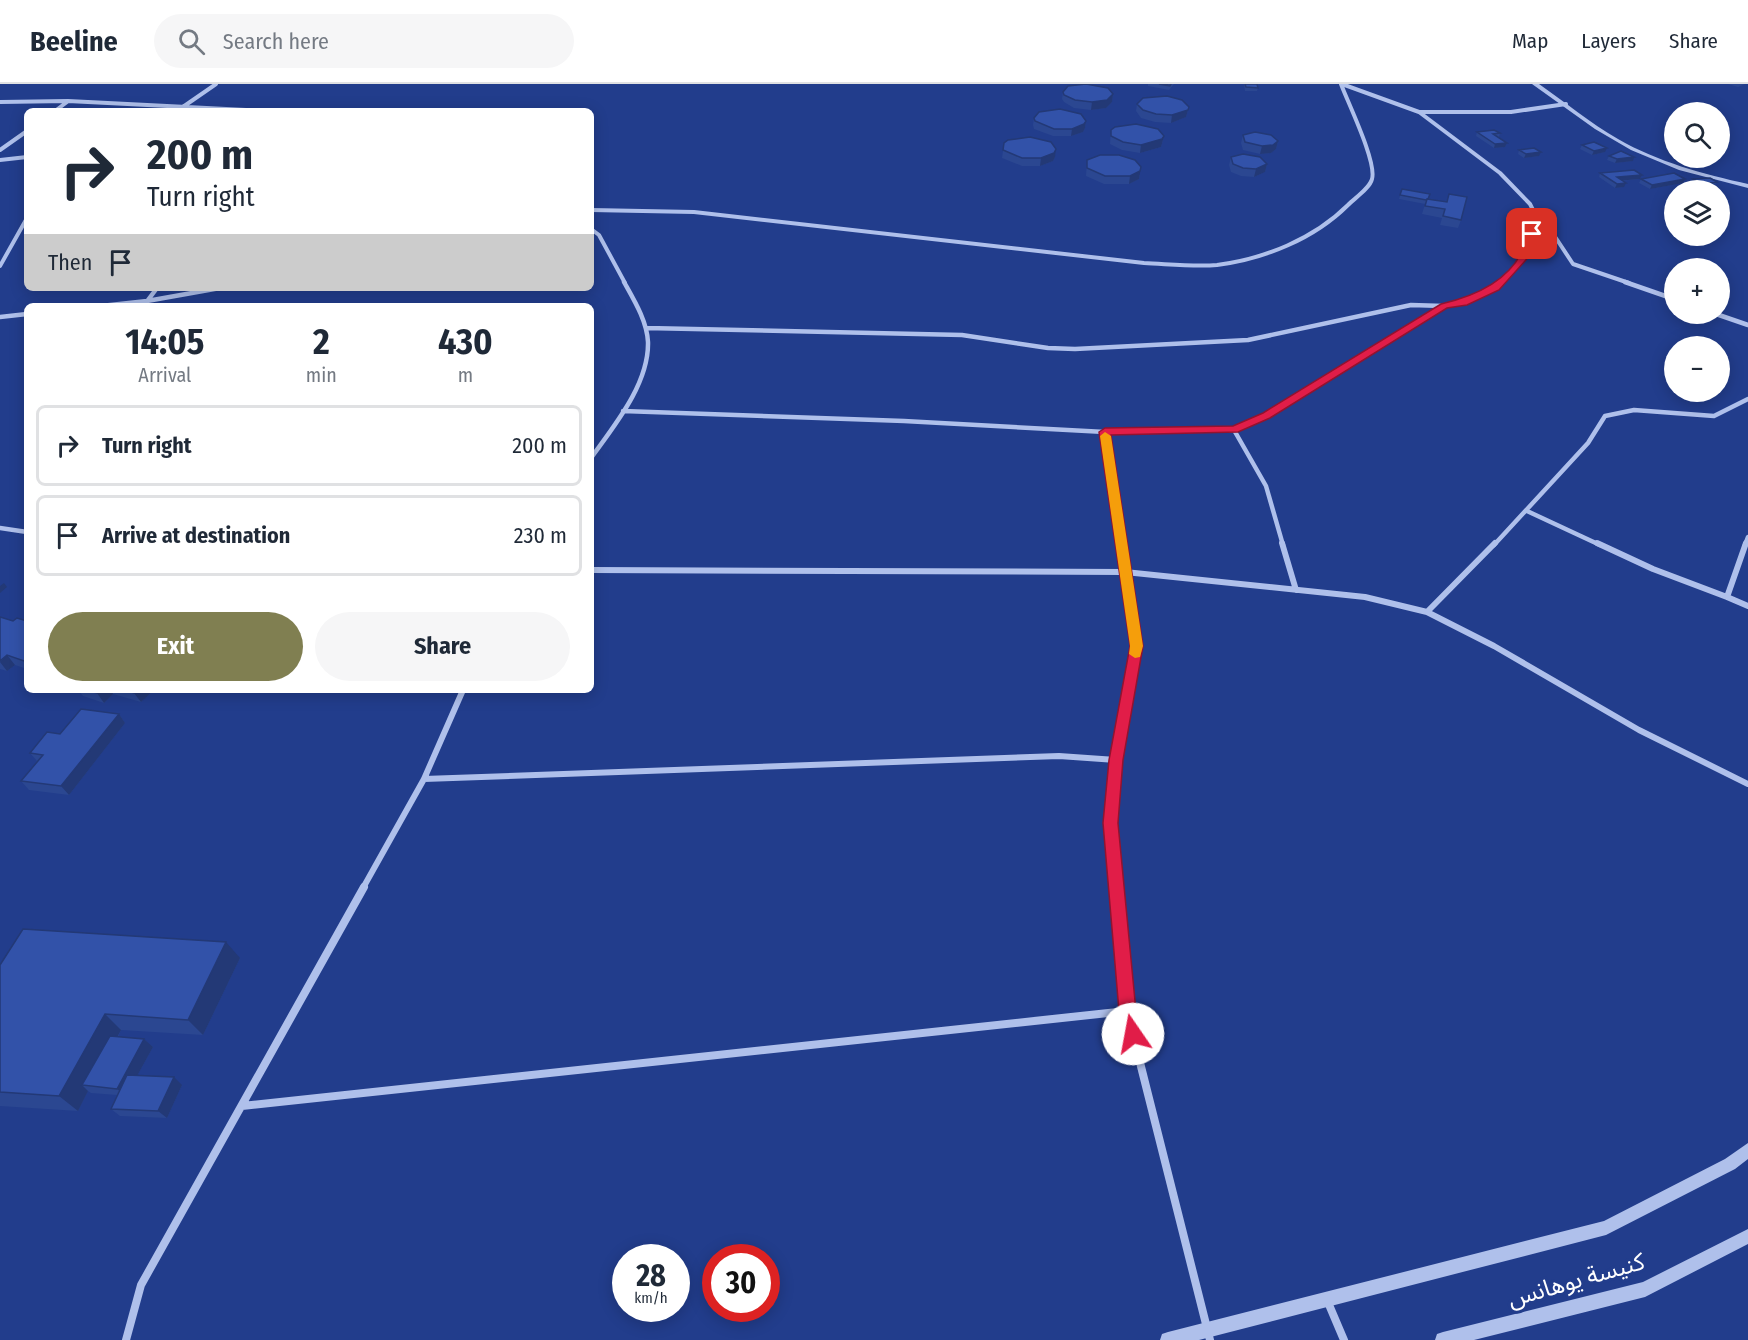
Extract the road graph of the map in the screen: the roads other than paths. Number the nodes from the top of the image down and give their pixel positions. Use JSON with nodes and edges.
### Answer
{"nodes":[{"id":1,"x":216,"y":84,"type":"edge"},
{"id":2,"x":1341,"y":84,"type":"edge"},
{"id":3,"x":1534,"y":84,"type":"edge"},
{"id":4,"x":68,"y":101,"type":"junction"},
{"id":5,"x":0,"y":102,"type":"edge"},
{"id":6,"x":1566,"y":104,"type":"junction"},
{"id":7,"x":184,"y":106,"type":"junction"},
{"id":8,"x":59,"y":108,"type":"edge"},
{"id":9,"x":181,"y":108,"type":"edge"},
{"id":10,"x":216,"y":108,"type":"edge"},
{"id":11,"x":1419,"y":112,"type":"junction"},
{"id":12,"x":24,"y":133,"type":"edge"},
{"id":13,"x":0,"y":150,"type":"edge"},
{"id":14,"x":24,"y":157,"type":"edge"},
{"id":15,"x":0,"y":160,"type":"edge"},
{"id":16,"x":1748,"y":186,"type":"edge"},
{"id":17,"x":594,"y":210,"type":"edge"},
{"id":18,"x":1536,"y":216,"type":"junction"},
{"id":19,"x":24,"y":223,"type":"edge"},
{"id":20,"x":594,"y":231,"type":"edge"},
{"id":21,"x":0,"y":266,"type":"edge"},
{"id":22,"x":155,"y":291,"type":"edge"},
{"id":23,"x":203,"y":291,"type":"edge"},
{"id":24,"x":1664,"y":296,"type":"edge"},
{"id":25,"x":147,"y":301,"type":"junction"},
{"id":26,"x":129,"y":303,"type":"edge"},
{"id":27,"x":1444,"y":306,"type":"junction"},
{"id":28,"x":24,"y":314,"type":"edge"},
{"id":29,"x":0,"y":317,"type":"edge"},
{"id":30,"x":1730,"y":318,"type":"edge"},
{"id":31,"x":1748,"y":324,"type":"edge"},
{"id":32,"x":646,"y":328,"type":"junction"},
{"id":33,"x":1748,"y":399,"type":"edge"},
{"id":34,"x":1742,"y":403,"type":"junction"},
{"id":35,"x":1748,"y":406,"type":"edge"},
{"id":36,"x":623,"y":411,"type":"junction"},
{"id":37,"x":1234,"y":430,"type":"junction"},
{"id":38,"x":1105,"y":432,"type":"junction"},
{"id":39,"x":594,"y":454,"type":"edge"},
{"id":40,"x":1527,"y":511,"type":"junction"},
{"id":41,"x":0,"y":528,"type":"edge"},
{"id":42,"x":24,"y":532,"type":"edge"},
{"id":43,"x":1748,"y":537,"type":"edge"},
{"id":44,"x":594,"y":570,"type":"edge"},
{"id":45,"x":1125,"y":572,"type":"junction"},
{"id":46,"x":1296,"y":590,"type":"junction"},
{"id":47,"x":1727,"y":597,"type":"junction"},
{"id":48,"x":1748,"y":606,"type":"edge"},
{"id":49,"x":1427,"y":612,"type":"junction"},
{"id":50,"x":462,"y":693,"type":"edge"},
{"id":51,"x":1116,"y":760,"type":"junction"},
{"id":52,"x":424,"y":779,"type":"junction"},
{"id":53,"x":1748,"y":784,"type":"edge"},
{"id":54,"x":1127,"y":1011,"type":"junction"},
{"id":55,"x":242,"y":1106,"type":"junction"},
{"id":56,"x":1748,"y":1150,"type":"edge"},
{"id":57,"x":1748,"y":1236,"type":"edge"},
{"id":58,"x":1326,"y":1299,"type":"junction"},
{"id":59,"x":1208,"y":1335,"type":"edge"},
{"id":60,"x":126,"y":1340,"type":"edge"},
{"id":61,"x":1168,"y":1340,"type":"edge"},
{"id":62,"x":1344,"y":1340,"type":"edge"},
{"id":63,"x":1443,"y":1340,"type":"edge"}],
"edges":[{"from":1,"to":7,"type":"street"},
{"from":2,"to":11,"type":"street"},
{"from":2,"to":17,"type":"street"},
{"from":3,"to":6,"type":"street"},
{"from":4,"to":5,"type":"street"},
{"from":4,"to":7,"type":"street"},
{"from":4,"to":8,"type":"street"},
{"from":6,"to":11,"type":"street"},
{"from":6,"to":16,"type":"street"},
{"from":7,"to":9,"type":"street"},
{"from":7,"to":10,"type":"street"},
{"from":11,"to":18,"type":"street"},
{"from":12,"to":13,"type":"street"},
{"from":14,"to":15,"type":"street"},
{"from":18,"to":24,"type":"street"},
{"from":18,"to":27,"type":"street"},
{"from":19,"to":21,"type":"street"},
{"from":20,"to":32,"type":"street"},
{"from":22,"to":25,"type":"street"},
{"from":23,"to":25,"type":"street"},
{"from":25,"to":26,"type":"street"},
{"from":27,"to":32,"type":"street"},
{"from":27,"to":37,"type":"street"},
{"from":28,"to":29,"type":"street"},
{"from":30,"to":31,"type":"street"},
{"from":32,"to":36,"type":"street"},
{"from":33,"to":34,"type":"street"},
{"from":34,"to":35,"type":"street"},
{"from":34,"to":40,"type":"street"},
{"from":36,"to":38,"type":"street"},
{"from":36,"to":39,"type":"street"},
{"from":37,"to":38,"type":"street"},
{"from":37,"to":46,"type":"street"},
{"from":38,"to":45,"type":"street"},
{"from":40,"to":47,"type":"street"},
{"from":40,"to":49,"type":"street"},
{"from":41,"to":42,"type":"street"},
{"from":43,"to":47,"type":"street"},
{"from":44,"to":45,"type":"street"},
{"from":45,"to":46,"type":"street"},
{"from":45,"to":51,"type":"street"},
{"from":46,"to":49,"type":"street"},
{"from":47,"to":48,"type":"street"},
{"from":49,"to":53,"type":"street"},
{"from":50,"to":52,"type":"street"},
{"from":51,"to":52,"type":"street"},
{"from":51,"to":54,"type":"street"},
{"from":52,"to":55,"type":"street"},
{"from":54,"to":55,"type":"street"},
{"from":54,"to":59,"type":"street"},
{"from":55,"to":60,"type":"street"},
{"from":56,"to":58,"type":"street"},
{"from":57,"to":63,"type":"street","name":"كنيسة يوهانس"},
{"from":58,"to":59,"type":"street"},
{"from":58,"to":62,"type":"street"},
{"from":59,"to":61,"type":"street"}]}
